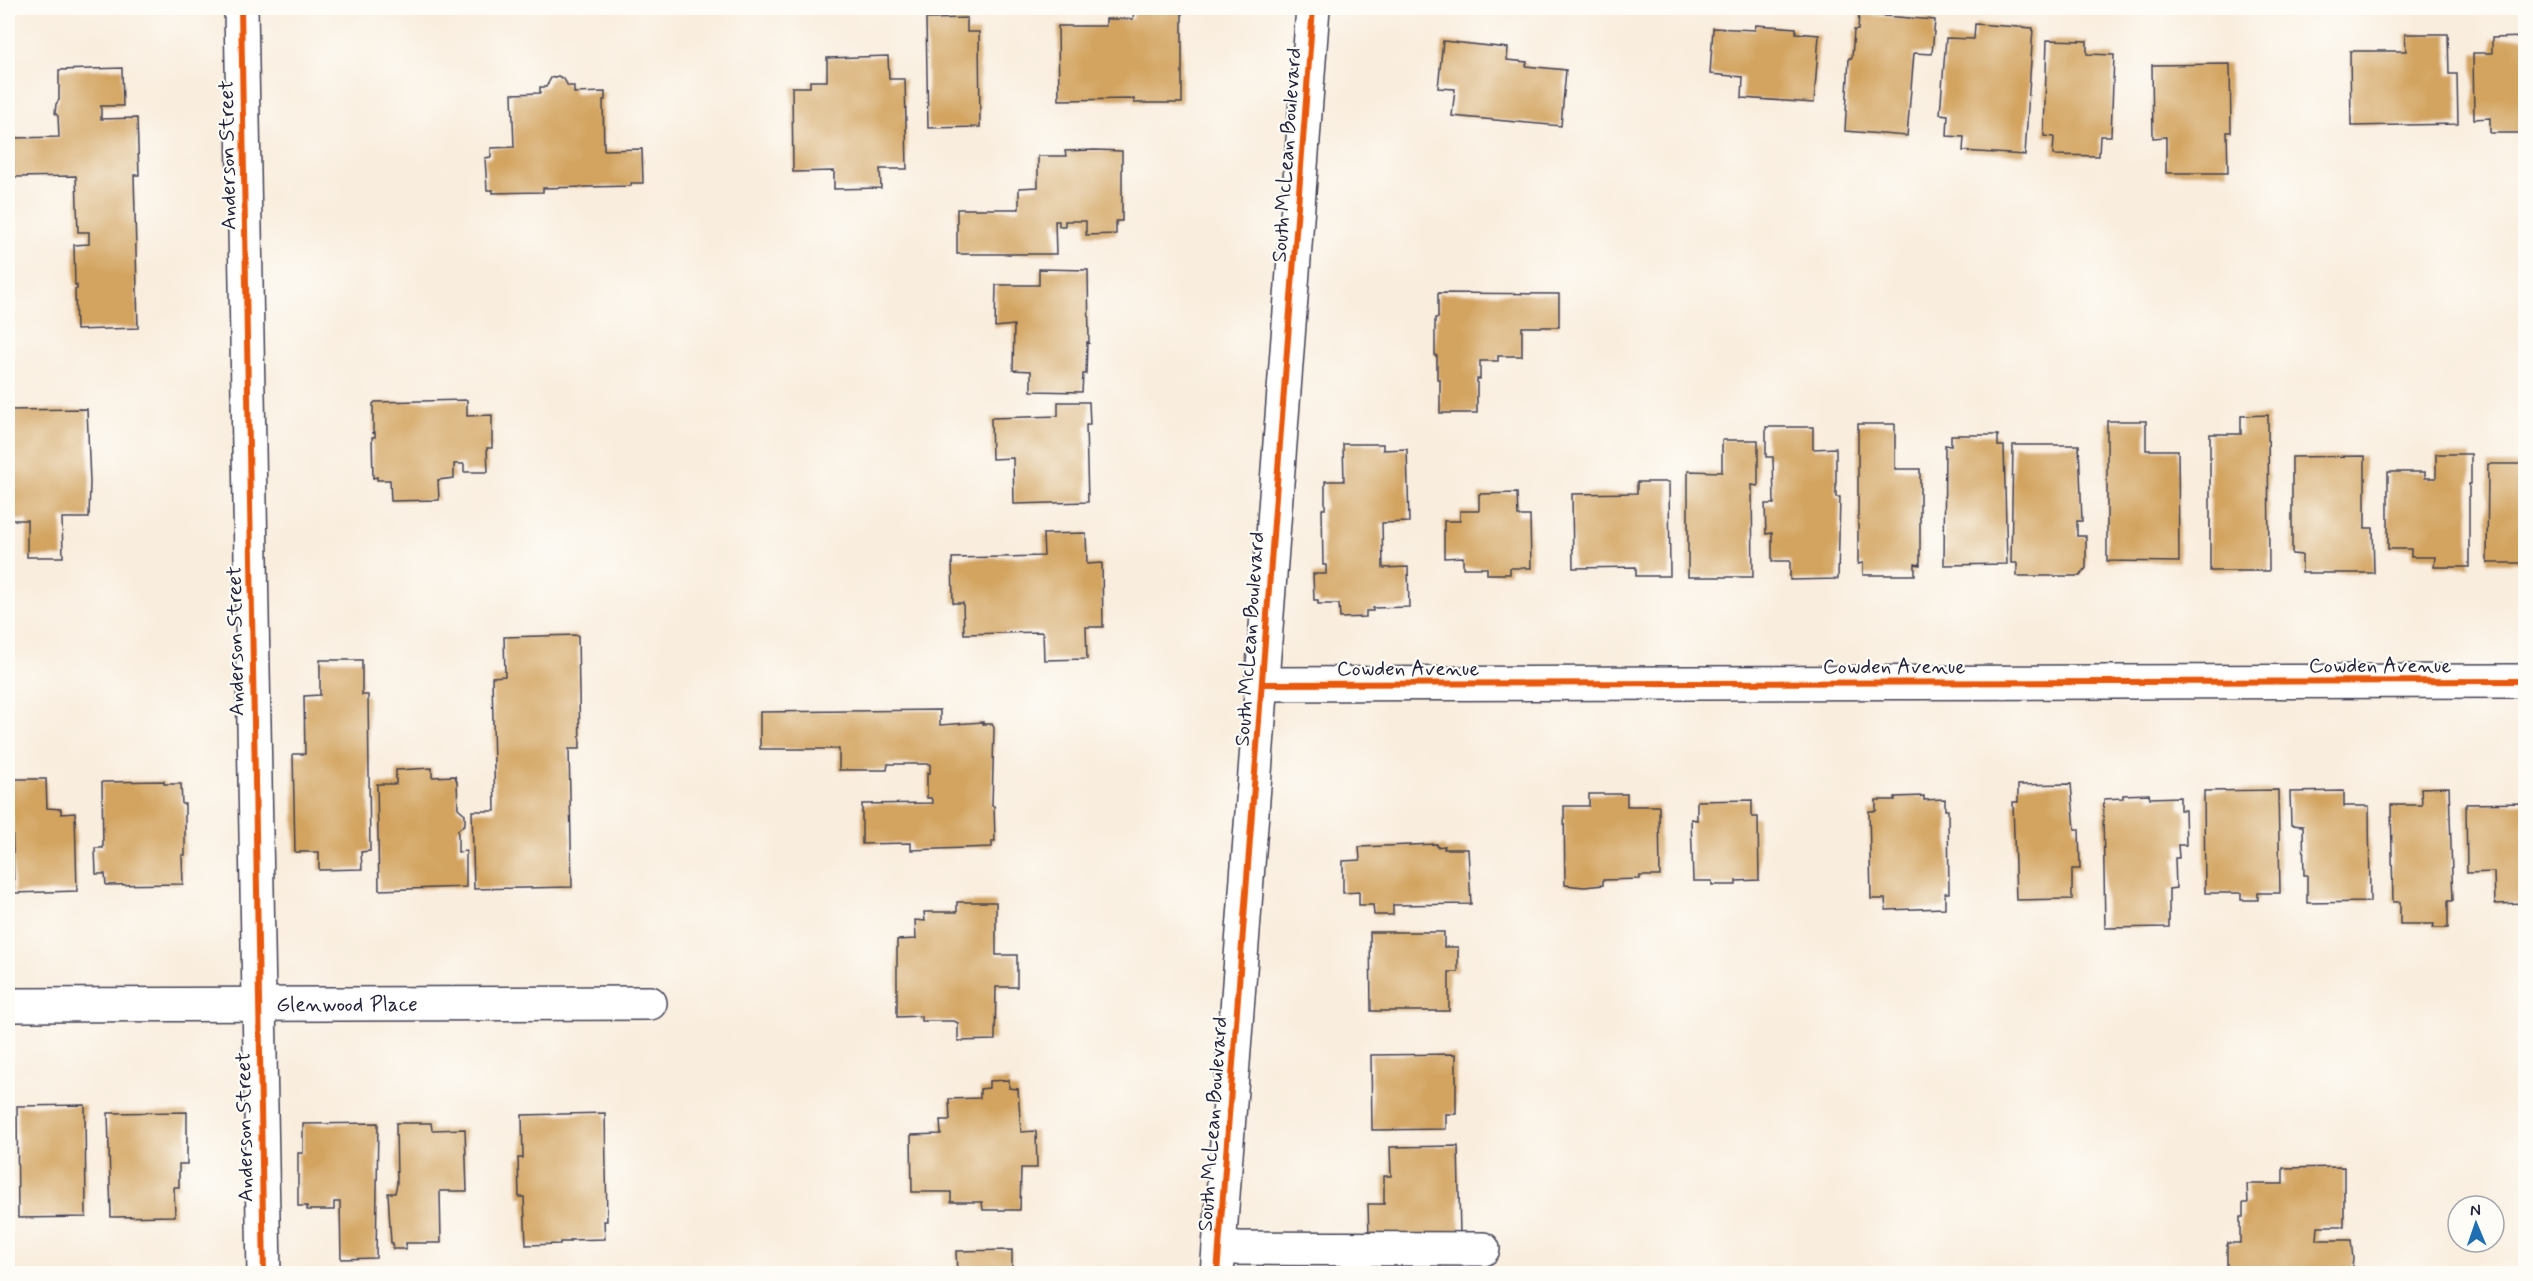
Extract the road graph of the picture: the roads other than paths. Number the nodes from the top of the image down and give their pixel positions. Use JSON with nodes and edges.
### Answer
{"nodes":[{"id":1,"x":241,"y":8,"type":"edge"},
{"id":2,"x":1313,"y":8,"type":"edge"},
{"id":3,"x":2526,"y":681,"type":"edge"},
{"id":4,"x":1263,"y":684,"type":"junction"},
{"id":5,"x":650,"y":1003,"type":"dead end"},
{"id":6,"x":8,"y":1005,"type":"edge"},
{"id":7,"x":258,"y":1006,"type":"junction"},
{"id":8,"x":1483,"y":1249,"type":"dead end"},
{"id":9,"x":1218,"y":1261,"type":"edge"},
{"id":10,"x":264,"y":1274,"type":"edge"}],
"edges":[{"from":1,"to":7,"type":"street","name":"Anderson Street"},
{"from":2,"to":4,"type":"street","name":"South McLean Boulevard"},
{"from":3,"to":4,"type":"street","name":"Cowden Avenue"},
{"from":4,"to":9,"type":"street","name":"South McLean Boulevard"},
{"from":5,"to":7,"type":"street","name":"Glenwood Place"},
{"from":6,"to":7,"type":"street","name":"Glenwood Place"},
{"from":7,"to":10,"type":"street","name":"Anderson Street"},
{"from":8,"to":9,"type":"street"}]}
